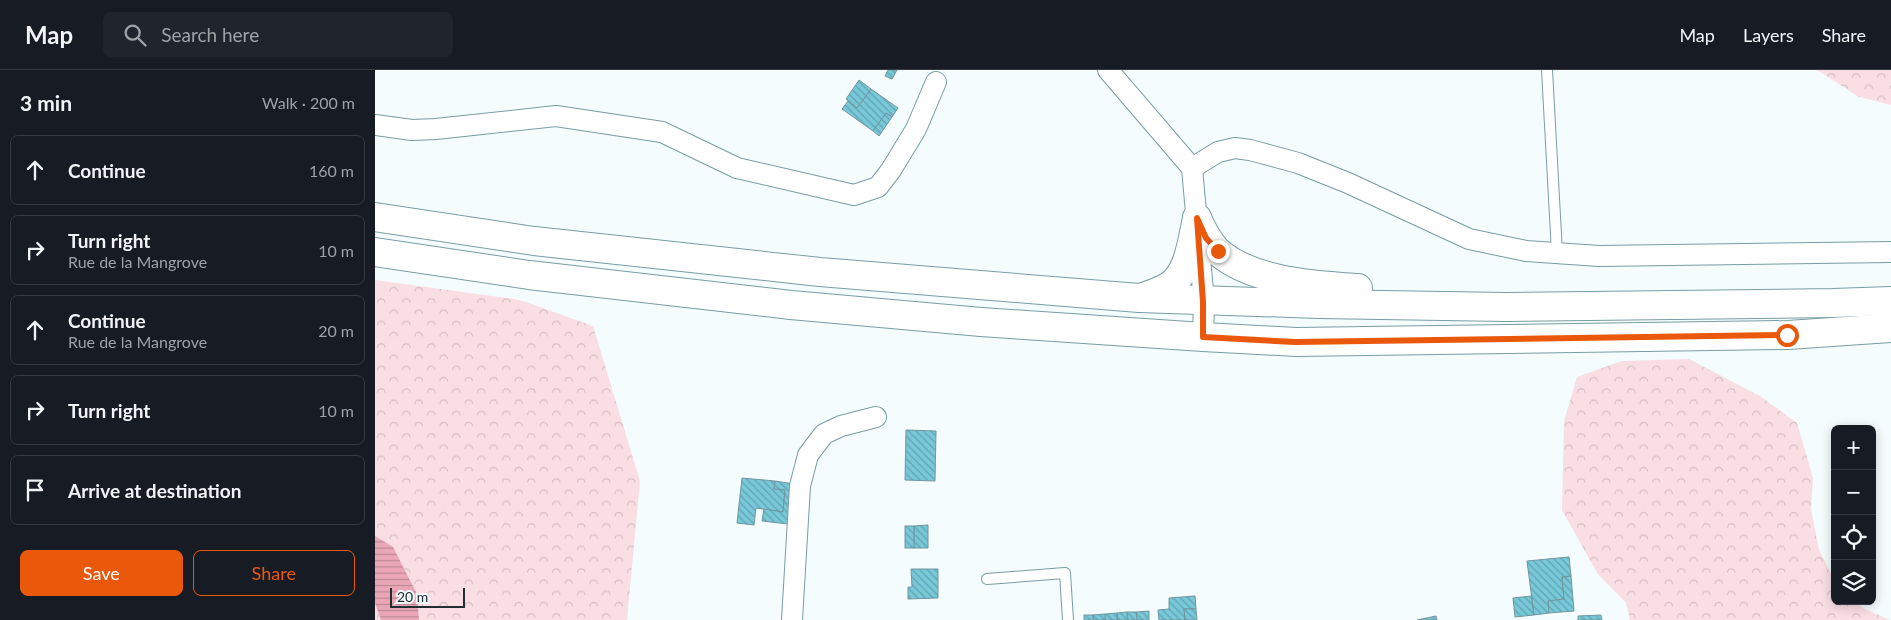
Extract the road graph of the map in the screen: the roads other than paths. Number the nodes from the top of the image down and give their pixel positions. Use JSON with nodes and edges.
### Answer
{"nodes":[{"id":1,"x":1107,"y":70,"type":"edge"},
{"id":2,"x":1547,"y":70,"type":"edge"},
{"id":3,"x":936,"y":74,"type":"edge"},
{"id":4,"x":375,"y":125,"type":"edge"},
{"id":5,"x":1192,"y":168,"type":"junction"},
{"id":6,"x":375,"y":217,"type":"edge"},
{"id":7,"x":1197,"y":218,"type":"junction"},
{"id":8,"x":375,"y":252,"type":"edge"},
{"id":9,"x":1891,"y":252,"type":"edge"},
{"id":10,"x":1557,"y":253,"type":"junction"},
{"id":11,"x":1203,"y":289,"type":"junction"},
{"id":12,"x":1139,"y":298,"type":"junction"},
{"id":13,"x":1891,"y":301,"type":"edge"},
{"id":14,"x":1506,"y":307,"type":"junction"},
{"id":15,"x":1891,"y":328,"type":"edge"},
{"id":16,"x":1203,"y":337,"type":"junction"},
{"id":17,"x":876,"y":417,"type":"dead end"},
{"id":18,"x":987,"y":579,"type":"dead end"},
{"id":19,"x":792,"y":620,"type":"edge"},
{"id":20,"x":1068,"y":620,"type":"edge"}],
"edges":[{"from":1,"to":5,"type":"street"},
{"from":2,"to":10,"type":"lane"},
{"from":3,"to":4,"type":"street"},
{"from":5,"to":7,"type":"street"},
{"from":5,"to":10,"type":"street"},
{"from":6,"to":12,"type":"main road"},
{"from":7,"to":11,"type":"street"},
{"from":7,"to":12,"type":"main road"},
{"from":7,"to":14,"type":"main road"},
{"from":8,"to":16,"type":"main road"},
{"from":9,"to":10,"type":"street"},
{"from":11,"to":12,"type":"main road"},
{"from":11,"to":14,"type":"main road"},
{"from":11,"to":16,"type":"street"},
{"from":13,"to":14,"type":"main road"},
{"from":15,"to":16,"type":"main road"},
{"from":17,"to":19,"type":"street"},
{"from":18,"to":20,"type":"lane"}]}
